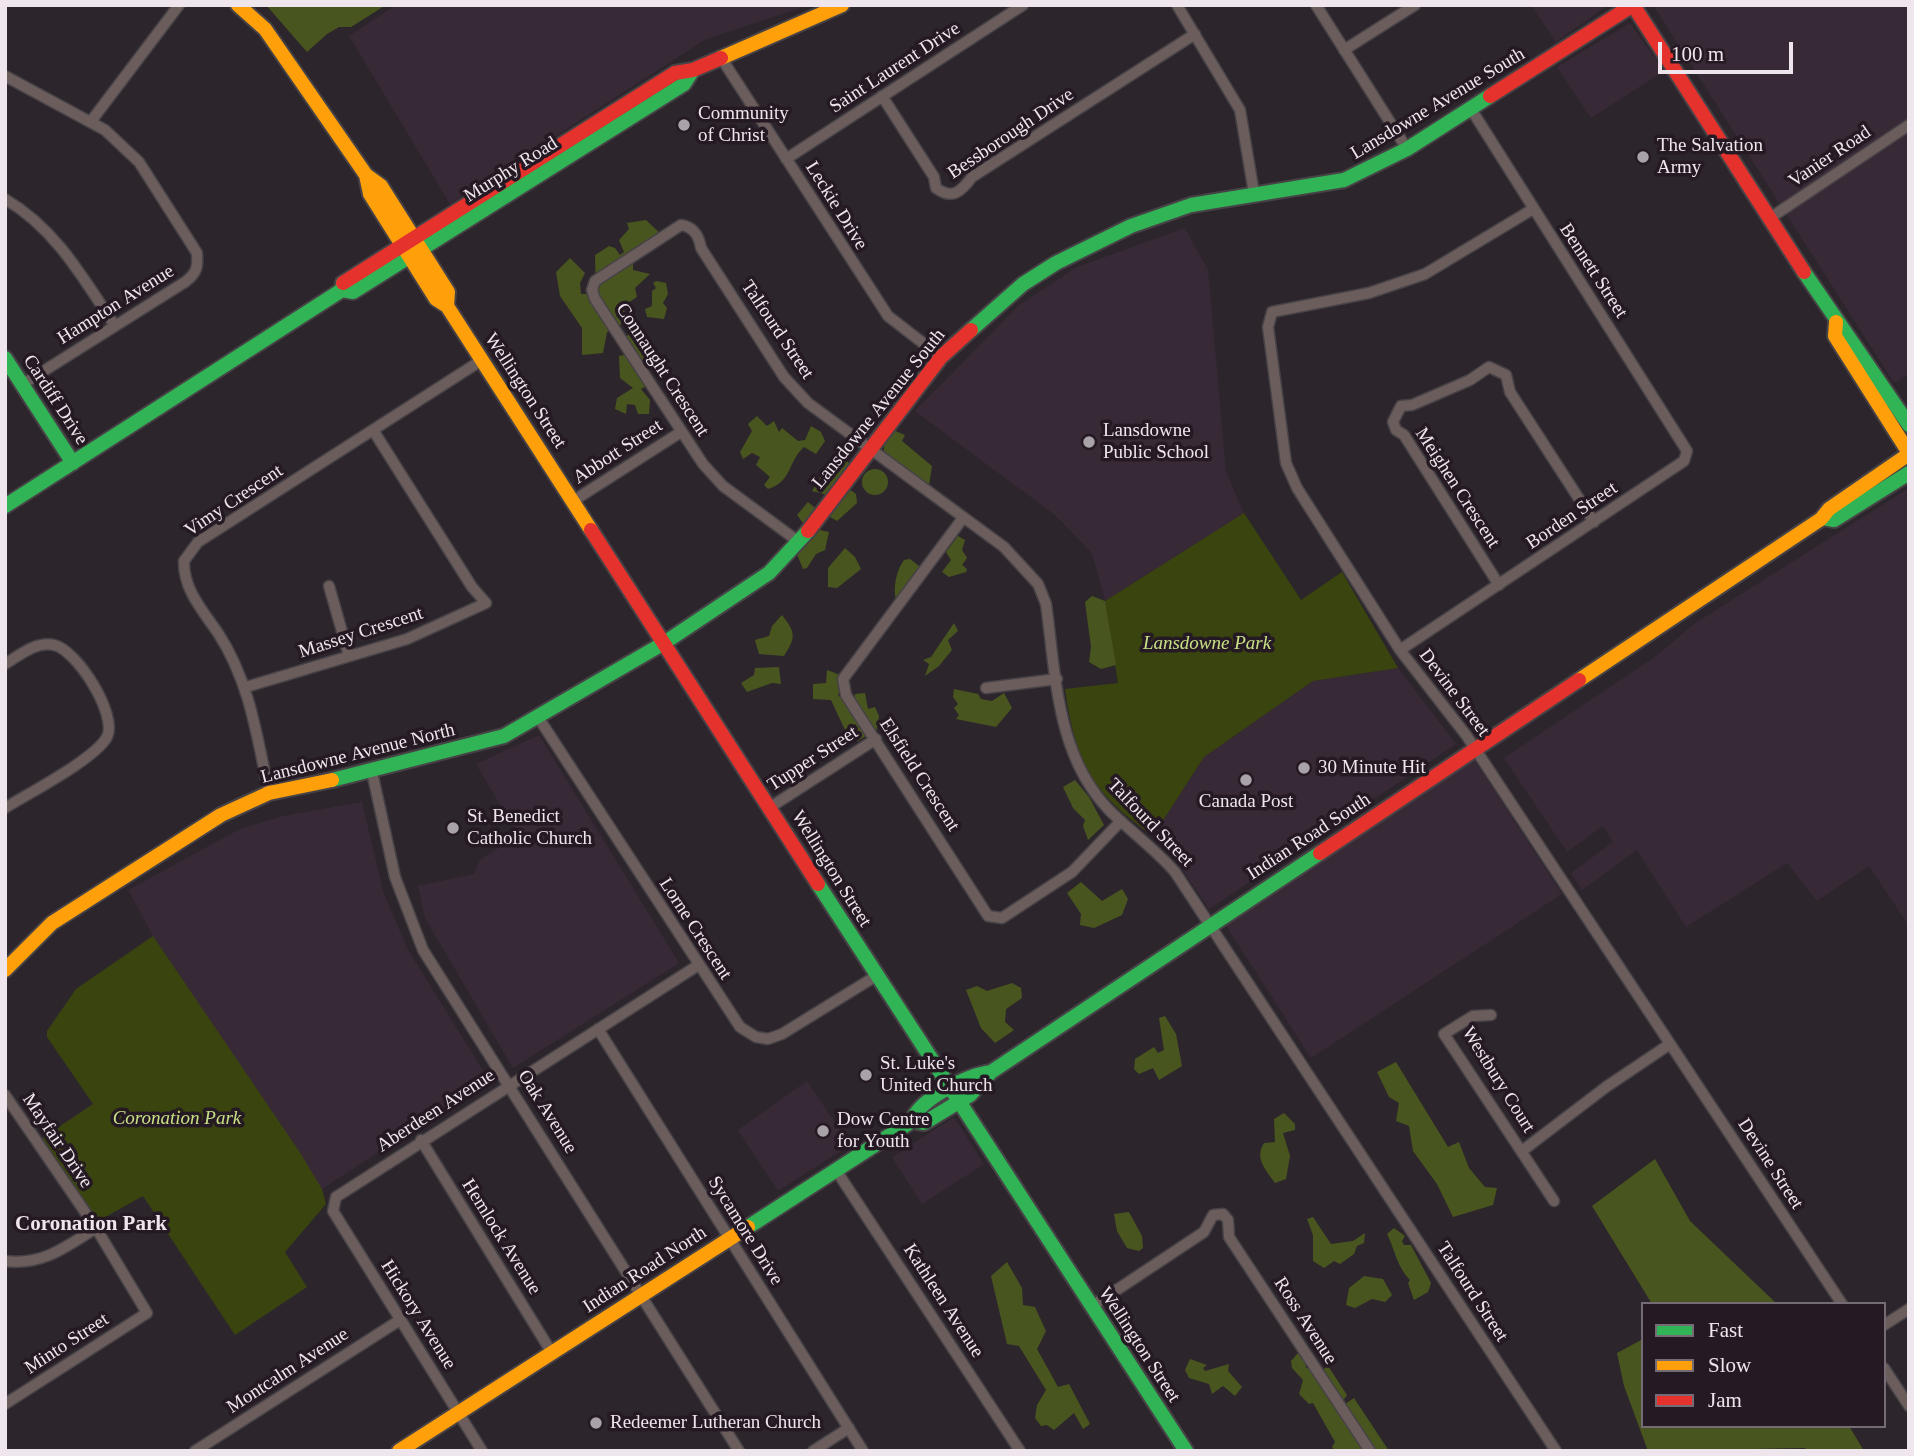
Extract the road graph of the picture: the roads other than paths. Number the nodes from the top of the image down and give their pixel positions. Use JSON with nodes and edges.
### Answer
{"nodes":[{"id":1,"x":180,"y":5,"type":"edge"},
{"id":2,"x":238,"y":5,"type":"edge"},
{"id":3,"x":842,"y":5,"type":"edge"},
{"id":4,"x":1023,"y":5,"type":"edge"},
{"id":5,"x":1177,"y":5,"type":"edge"},
{"id":6,"x":1316,"y":5,"type":"edge"},
{"id":7,"x":1415,"y":5,"type":"edge"},
{"id":8,"x":1633,"y":5,"type":"edge"},
{"id":9,"x":1195,"y":34,"type":"junction"},
{"id":10,"x":1344,"y":50,"type":"junction"},
{"id":11,"x":720,"y":56,"type":"junction"},
{"id":12,"x":693,"y":70,"type":"junction"},
{"id":13,"x":5,"y":76,"type":"edge"},
{"id":14,"x":883,"y":96,"type":"junction"},
{"id":15,"x":1471,"y":109,"type":"junction"},
{"id":16,"x":92,"y":120,"type":"junction"},
{"id":17,"x":1909,"y":125,"type":"edge"},
{"id":18,"x":1407,"y":149,"type":"junction"},
{"id":19,"x":786,"y":159,"type":"junction"},
{"id":20,"x":1254,"y":193,"type":"junction"},
{"id":21,"x":5,"y":200,"type":"edge"},
{"id":22,"x":1533,"y":209,"type":"junction"},
{"id":23,"x":1770,"y":218,"type":"junction"},
{"id":24,"x":689,"y":226,"type":"joint"},
{"id":25,"x":407,"y":239,"type":"junction"},
{"id":26,"x":416,"y":253,"type":"junction"},
{"id":27,"x":342,"y":290,"type":"junction"},
{"id":28,"x":1836,"y":322,"type":"junction"},
{"id":29,"x":115,"y":326,"type":"junction"},
{"id":30,"x":942,"y":357,"type":"junction"},
{"id":31,"x":5,"y":358,"type":"edge"},
{"id":32,"x":482,"y":360,"type":"junction"},
{"id":33,"x":23,"y":384,"type":"junction"},
{"id":34,"x":1903,"y":413,"type":"edge"},
{"id":35,"x":1909,"y":425,"type":"edge"},
{"id":36,"x":373,"y":430,"type":"junction"},
{"id":37,"x":681,"y":432,"type":"junction"},
{"id":38,"x":869,"y":449,"type":"junction"},
{"id":39,"x":1687,"y":451,"type":"joint"},
{"id":40,"x":1909,"y":454,"type":"edge"},
{"id":41,"x":73,"y":463,"type":"junction"},
{"id":42,"x":1909,"y":473,"type":"edge"},
{"id":43,"x":1909,"y":481,"type":"edge"},
{"id":44,"x":573,"y":501,"type":"junction"},
{"id":45,"x":5,"y":506,"type":"edge"},
{"id":46,"x":1855,"y":507,"type":"junction"},
{"id":47,"x":963,"y":518,"type":"junction"},
{"id":48,"x":1823,"y":518,"type":"junction"},
{"id":49,"x":1594,"y":522,"type":"junction"},
{"id":50,"x":799,"y":542,"type":"junction"},
{"id":51,"x":1499,"y":585,"type":"junction"},
{"id":52,"x":329,"y":586,"type":"dead end"},
{"id":53,"x":664,"y":643,"type":"junction"},
{"id":54,"x":1400,"y":650,"type":"junction"},
{"id":55,"x":349,"y":656,"type":"junction"},
{"id":56,"x":5,"y":664,"type":"edge"},
{"id":57,"x":1057,"y":679,"type":"junction"},
{"id":58,"x":246,"y":687,"type":"junction"},
{"id":59,"x":986,"y":688,"type":"dead end"},
{"id":60,"x":538,"y":717,"type":"junction"},
{"id":61,"x":876,"y":739,"type":"junction"},
{"id":62,"x":1476,"y":750,"type":"junction"},
{"id":63,"x":372,"y":772,"type":"junction"},
{"id":64,"x":270,"y":793,"type":"junction"},
{"id":65,"x":5,"y":808,"type":"edge"},
{"id":66,"x":769,"y":808,"type":"junction"},
{"id":67,"x":1121,"y":821,"type":"junction"},
{"id":68,"x":1211,"y":925,"type":"junction"},
{"id":69,"x":697,"y":966,"type":"junction"},
{"id":70,"x":6,"y":968,"type":"edge"},
{"id":71,"x":876,"y":976,"type":"junction"},
{"id":72,"x":1491,"y":1015,"type":"dead end"},
{"id":73,"x":598,"y":1029,"type":"junction"},
{"id":74,"x":1670,"y":1044,"type":"junction"},
{"id":75,"x":991,"y":1072,"type":"junction"},
{"id":76,"x":509,"y":1085,"type":"junction"},
{"id":77,"x":949,"y":1089,"type":"junction"},
{"id":78,"x":5,"y":1095,"type":"edge"},
{"id":79,"x":958,"y":1101,"type":"junction"},
{"id":80,"x":912,"y":1121,"type":"junction"},
{"id":81,"x":421,"y":1140,"type":"junction"},
{"id":82,"x":1522,"y":1152,"type":"junction"},
{"id":83,"x":836,"y":1170,"type":"junction"},
{"id":84,"x":336,"y":1196,"type":"joint"},
{"id":85,"x":1554,"y":1201,"type":"dead end"},
{"id":86,"x":96,"y":1228,"type":"junction"},
{"id":87,"x":729,"y":1239,"type":"junction"},
{"id":88,"x":5,"y":1261,"type":"edge"},
{"id":89,"x":641,"y":1296,"type":"junction"},
{"id":90,"x":1841,"y":1302,"type":"edge"},
{"id":91,"x":1091,"y":1307,"type":"junction"},
{"id":92,"x":1909,"y":1309,"type":"edge"},
{"id":93,"x":147,"y":1313,"type":"joint"},
{"id":94,"x":400,"y":1320,"type":"junction"},
{"id":95,"x":1886,"y":1324,"type":"edge"},
{"id":96,"x":552,"y":1353,"type":"junction"},
{"id":97,"x":1886,"y":1371,"type":"edge"},
{"id":98,"x":5,"y":1404,"type":"edge"},
{"id":99,"x":1909,"y":1406,"type":"edge"},
{"id":100,"x":458,"y":1412,"type":"junction"},
{"id":101,"x":849,"y":1428,"type":"junction"},
{"id":102,"x":195,"y":1451,"type":"edge"},
{"id":103,"x":399,"y":1451,"type":"edge"},
{"id":104,"x":482,"y":1451,"type":"edge"},
{"id":105,"x":739,"y":1451,"type":"edge"},
{"id":106,"x":813,"y":1451,"type":"edge"},
{"id":107,"x":863,"y":1451,"type":"edge"},
{"id":108,"x":1020,"y":1451,"type":"edge"},
{"id":109,"x":1186,"y":1451,"type":"edge"},
{"id":110,"x":1370,"y":1451,"type":"edge"},
{"id":111,"x":1556,"y":1451,"type":"edge"}],
"edges":[{"from":1,"to":16,"type":"street"},
{"from":2,"to":25,"type":"main road","name":"Wellington Street"},
{"from":3,"to":11,"type":"main road","name":"Murphy Road"},
{"from":4,"to":14,"type":"street","name":"Saint Laurent Drive"},
{"from":5,"to":9,"type":"street"},
{"from":6,"to":10,"type":"street"},
{"from":7,"to":10,"type":"street"},
{"from":8,"to":15,"type":"main road","name":"Lansdowne Avenue South"},
{"from":8,"to":23,"type":"main road"},
{"from":9,"to":14,"type":"street","name":"Bessborough Drive"},
{"from":9,"to":20,"type":"street"},
{"from":10,"to":18,"type":"street"},
{"from":11,"to":12,"type":"main road","name":"Murphy Road"},
{"from":11,"to":19,"type":"street","name":"Leckie Drive"},
{"from":12,"to":25,"type":"main road","name":"Murphy Road"},
{"from":12,"to":26,"type":"main road","name":"Murphy Road"},
{"from":13,"to":16,"type":"street","name":"Hampton Avenue"},
{"from":14,"to":19,"type":"street","name":"Saint Laurent Drive"},
{"from":15,"to":18,"type":"main road","name":"Lansdowne Avenue South"},
{"from":15,"to":22,"type":"street","name":"Bennett Street"},
{"from":16,"to":29,"type":"street","name":"Hampton Avenue"},
{"from":17,"to":23,"type":"street","name":"Vanier Road"},
{"from":18,"to":20,"type":"main road","name":"Lansdowne Avenue South"},
{"from":19,"to":30,"type":"street","name":"Leckie Drive"},
{"from":20,"to":30,"type":"main road","name":"Lansdowne Avenue South"},
{"from":21,"to":29,"type":"street"},
{"from":22,"to":39,"type":"street","name":"Bennett Street"},
{"from":22,"to":54,"type":"street","name":"Devine Street"},
{"from":23,"to":28,"type":"main road"},
{"from":24,"to":37,"type":"street","name":"Connaught Crescent"},
{"from":24,"to":38,"type":"street","name":"Talfourd Street"},
{"from":25,"to":26,"type":"main road","name":"Wellington Street"},
{"from":25,"to":27,"type":"main road","name":"Murphy Road"},
{"from":26,"to":27,"type":"main road","name":"Murphy Road"},
{"from":26,"to":32,"type":"main road","name":"Wellington Street"},
{"from":27,"to":41,"type":"main road","name":"Murphy Road"},
{"from":28,"to":34,"type":"main road"},
{"from":28,"to":40,"type":"main road"},
{"from":29,"to":33,"type":"street","name":"Hampton Avenue"},
{"from":30,"to":38,"type":"main road","name":"Lansdowne Avenue South"},
{"from":31,"to":33,"type":"main road","name":"Cardiff Drive"},
{"from":32,"to":36,"type":"street","name":"Vimy Crescent"},
{"from":32,"to":44,"type":"main road","name":"Wellington Street"},
{"from":33,"to":41,"type":"main road","name":"Cardiff Drive"},
{"from":34,"to":35,"type":"main road"},
{"from":36,"to":55,"type":"street","name":"Massey Crescent"},
{"from":36,"to":58,"type":"street","name":"Vimy Crescent"},
{"from":37,"to":44,"type":"street","name":"Abbott Street"},
{"from":37,"to":50,"type":"street","name":"Connaught Crescent"},
{"from":38,"to":47,"type":"street","name":"Talfourd Street"},
{"from":38,"to":50,"type":"main road","name":"Lansdowne Avenue South"},
{"from":39,"to":49,"type":"street","name":"Borden Street"},
{"from":40,"to":48,"type":"main road","name":"Indian Road South"},
{"from":41,"to":45,"type":"main road","name":"Murphy Road"},
{"from":42,"to":46,"type":"main road","name":"Indian Road South"},
{"from":43,"to":46,"type":"main road"},
{"from":44,"to":53,"type":"main road","name":"Wellington Street"},
{"from":46,"to":48,"type":"main road","name":"Indian Road South"},
{"from":47,"to":57,"type":"street","name":"Talfourd Street"},
{"from":47,"to":61,"type":"street","name":"Elsfield Crescent"},
{"from":48,"to":62,"type":"main road","name":"Indian Road South"},
{"from":49,"to":51,"type":"street","name":"Borden Street"},
{"from":49,"to":51,"type":"street","name":"Meighen Crescent"},
{"from":50,"to":53,"type":"main road","name":"Lansdowne Avenue South"},
{"from":51,"to":54,"type":"street","name":"Borden Street"},
{"from":52,"to":55,"type":"street"},
{"from":53,"to":60,"type":"main road","name":"Lansdowne Avenue North"},
{"from":53,"to":66,"type":"main road","name":"Wellington Street"},
{"from":54,"to":62,"type":"street","name":"Devine Street"},
{"from":55,"to":58,"type":"street","name":"Massey Crescent"},
{"from":56,"to":65,"type":"street"},
{"from":57,"to":59,"type":"street"},
{"from":57,"to":67,"type":"street","name":"Talfourd Street"},
{"from":58,"to":64,"type":"street","name":"Vimy Crescent"},
{"from":60,"to":63,"type":"main road","name":"Lansdowne Avenue North"},
{"from":60,"to":69,"type":"street","name":"Lorne Crescent"},
{"from":61,"to":66,"type":"street","name":"Tupper Street"},
{"from":61,"to":67,"type":"street","name":"Elsfield Crescent"},
{"from":62,"to":68,"type":"main road","name":"Indian Road South"},
{"from":62,"to":74,"type":"street","name":"Devine Street"},
{"from":63,"to":64,"type":"main road","name":"Lansdowne Avenue North"},
{"from":63,"to":76,"type":"street","name":"Oak Avenue"},
{"from":64,"to":70,"type":"main road","name":"Lansdowne Avenue North"},
{"from":66,"to":71,"type":"main road","name":"Wellington Street"},
{"from":67,"to":68,"type":"street","name":"Talfourd Street"},
{"from":68,"to":75,"type":"main road","name":"Indian Road South"},
{"from":68,"to":111,"type":"street","name":"Talfourd Street"},
{"from":69,"to":71,"type":"street","name":"Lorne Crescent"},
{"from":69,"to":73,"type":"street","name":"Aberdeen Avenue"},
{"from":71,"to":77,"type":"main road","name":"Wellington Street"},
{"from":72,"to":82,"type":"street","name":"Westbury Court"},
{"from":73,"to":76,"type":"street","name":"Aberdeen Avenue"},
{"from":73,"to":87,"type":"street","name":"Sycamore Drive"},
{"from":74,"to":82,"type":"street","name":"Westbury Court"},
{"from":74,"to":90,"type":"street","name":"Devine Street"},
{"from":75,"to":77,"type":"main road","name":"Indian Road South"},
{"from":75,"to":79,"type":"main road","name":"Indian Road South"},
{"from":76,"to":81,"type":"street","name":"Aberdeen Avenue"},
{"from":76,"to":89,"type":"street","name":"Oak Avenue"},
{"from":77,"to":79,"type":"main road","name":"Wellington Street"},
{"from":77,"to":80,"type":"main road","name":"Indian Road North"},
{"from":78,"to":86,"type":"street","name":"Mayfair Drive"},
{"from":79,"to":80,"type":"main road","name":"Indian Road North"},
{"from":79,"to":91,"type":"main road","name":"Wellington Street"},
{"from":80,"to":83,"type":"main road","name":"Indian Road North"},
{"from":81,"to":84,"type":"street","name":"Aberdeen Avenue"},
{"from":81,"to":96,"type":"street","name":"Hemlock Avenue"},
{"from":82,"to":85,"type":"street","name":"Westbury Court"},
{"from":83,"to":87,"type":"main road","name":"Indian Road North"},
{"from":83,"to":108,"type":"street","name":"Kathleen Avenue"},
{"from":84,"to":94,"type":"street","name":"Hickory Avenue"},
{"from":86,"to":88,"type":"street"},
{"from":86,"to":93,"type":"street","name":"Mayfair Drive"},
{"from":87,"to":89,"type":"main road","name":"Indian Road North"},
{"from":87,"to":101,"type":"street","name":"Sycamore Drive"},
{"from":89,"to":96,"type":"main road","name":"Indian Road North"},
{"from":89,"to":105,"type":"street","name":"Oak Avenue"},
{"from":91,"to":109,"type":"main road","name":"Wellington Street"},
{"from":91,"to":110,"type":"street","name":"Ross Avenue"},
{"from":92,"to":95,"type":"street"},
{"from":93,"to":98,"type":"street","name":"Minto Street"},
{"from":94,"to":100,"type":"street","name":"Hickory Avenue"},
{"from":94,"to":102,"type":"street","name":"Montcalm Avenue"},
{"from":96,"to":100,"type":"main road","name":"Indian Road North"},
{"from":97,"to":99,"type":"street"},
{"from":100,"to":103,"type":"main road","name":"Indian Road North"},
{"from":100,"to":104,"type":"street","name":"Hickory Avenue"},
{"from":101,"to":106,"type":"street"},
{"from":101,"to":107,"type":"street","name":"Sycamore Drive"}]}
